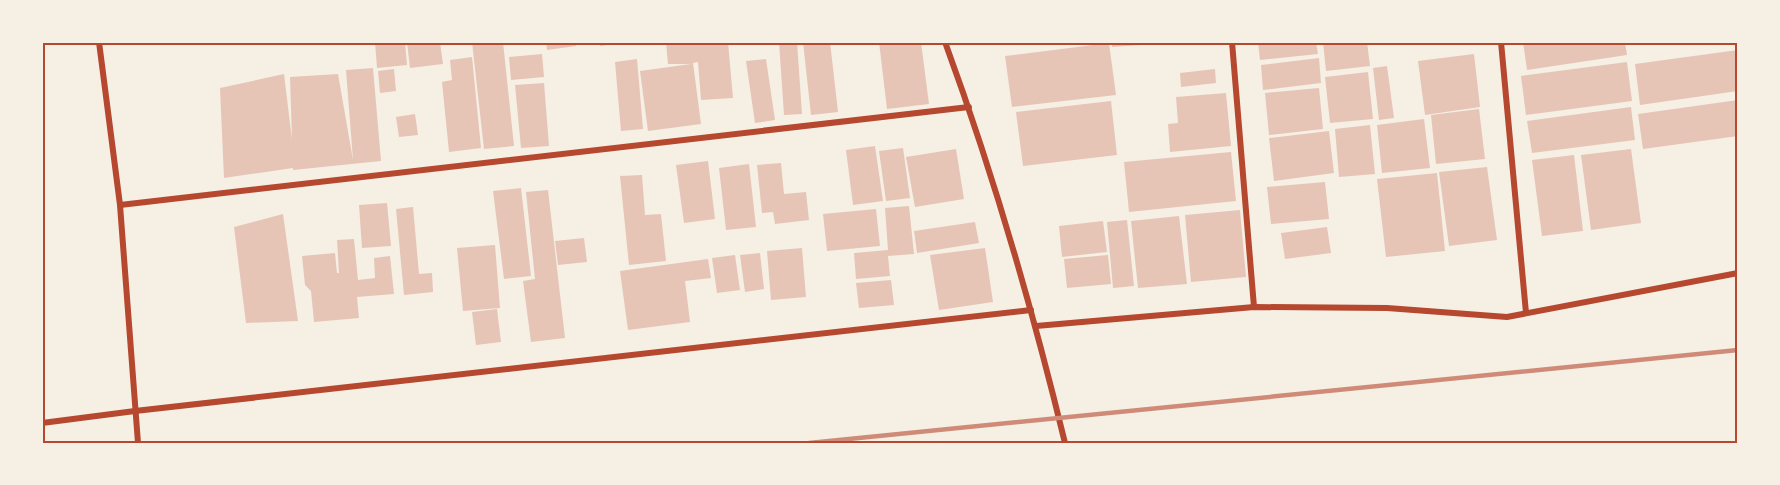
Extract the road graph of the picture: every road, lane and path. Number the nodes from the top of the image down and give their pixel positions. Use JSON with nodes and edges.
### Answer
{"nodes":[{"id":1,"x":99,"y":42,"type":"edge"},
{"id":2,"x":945,"y":42,"type":"edge"},
{"id":3,"x":1232,"y":42,"type":"edge"},
{"id":4,"x":1501,"y":42,"type":"edge"},
{"id":5,"x":969,"y":107,"type":"junction"},
{"id":6,"x":120,"y":205,"type":"junction"},
{"id":7,"x":1738,"y":273,"type":"edge"},
{"id":8,"x":1254,"y":307,"type":"junction"},
{"id":9,"x":1031,"y":310,"type":"junction"},
{"id":10,"x":1526,"y":313,"type":"junction"},
{"id":11,"x":1036,"y":326,"type":"junction"},
{"id":12,"x":135,"y":411,"type":"junction"},
{"id":13,"x":42,"y":423,"type":"edge"},
{"id":14,"x":138,"y":443,"type":"edge"},
{"id":15,"x":1065,"y":443,"type":"edge"}],
"edges":[{"from":1,"to":6,"type":"street"},
{"from":2,"to":5,"type":"street"},
{"from":3,"to":8,"type":"street"},
{"from":4,"to":10,"type":"street"},
{"from":5,"to":6,"type":"street"},
{"from":5,"to":9,"type":"street"},
{"from":6,"to":12,"type":"street"},
{"from":7,"to":10,"type":"street"},
{"from":8,"to":10,"type":"street"},
{"from":8,"to":11,"type":"street"},
{"from":9,"to":11,"type":"street"},
{"from":9,"to":12,"type":"street"},
{"from":11,"to":15,"type":"street"},
{"from":12,"to":13,"type":"street"},
{"from":12,"to":14,"type":"street"}]}
